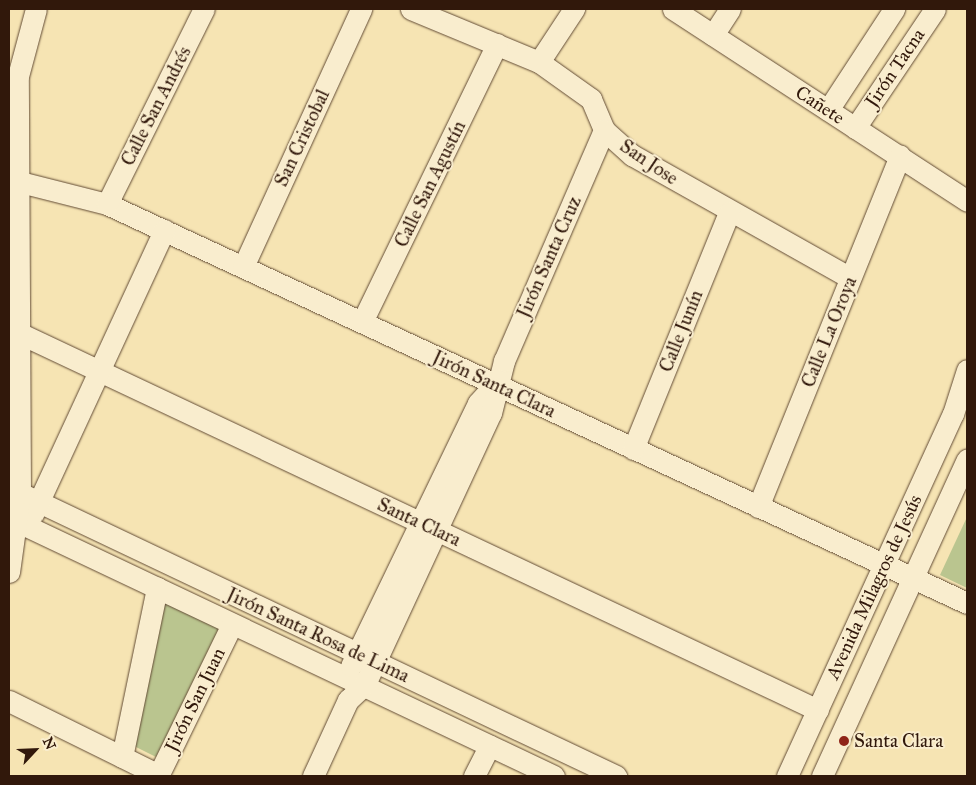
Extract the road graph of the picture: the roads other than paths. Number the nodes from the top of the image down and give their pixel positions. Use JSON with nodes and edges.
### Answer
{"nodes":[{"id":1,"x":36,"y":9,"type":"edge"},
{"id":2,"x":204,"y":9,"type":"edge"},
{"id":3,"x":361,"y":9,"type":"edge"},
{"id":4,"x":411,"y":9,"type":"edge"},
{"id":5,"x":574,"y":9,"type":"edge"},
{"id":6,"x":673,"y":9,"type":"edge"},
{"id":7,"x":730,"y":9,"type":"edge"},
{"id":8,"x":894,"y":9,"type":"edge"},
{"id":9,"x":935,"y":9,"type":"edge"},
{"id":10,"x":713,"y":35,"type":"junction"},
{"id":11,"x":497,"y":44,"type":"junction"},
{"id":12,"x":539,"y":62,"type":"junction"},
{"id":13,"x":828,"y":110,"type":"junction"},
{"id":14,"x":855,"y":128,"type":"junction"},
{"id":15,"x":604,"y":130,"type":"junction"},
{"id":16,"x":900,"y":156,"type":"junction"},
{"id":17,"x":16,"y":181,"type":"junction"},
{"id":18,"x":967,"y":201,"type":"edge"},
{"id":19,"x":107,"y":204,"type":"junction"},
{"id":20,"x":729,"y":213,"type":"junction"},
{"id":21,"x":164,"y":230,"type":"junction"},
{"id":22,"x":243,"y":267,"type":"junction"},
{"id":23,"x":850,"y":278,"type":"junction"},
{"id":24,"x":362,"y":322,"type":"junction"},
{"id":25,"x":21,"y":334,"type":"junction"},
{"id":26,"x":967,"y":370,"type":"edge"},
{"id":27,"x":99,"y":371,"type":"junction"},
{"id":28,"x":495,"y":384,"type":"junction"},
{"id":29,"x":960,"y":409,"type":"edge"},
{"id":30,"x":633,"y":449,"type":"junction"},
{"id":31,"x":967,"y":460,"type":"edge"},
{"id":32,"x":29,"y":497,"type":"junction"},
{"id":33,"x":758,"y":507,"type":"junction"},
{"id":34,"x":22,"y":525,"type":"junction"},
{"id":35,"x":428,"y":526,"type":"junction"},
{"id":36,"x":884,"y":566,"type":"junction"},
{"id":37,"x":9,"y":572,"type":"edge"},
{"id":38,"x":913,"y":578,"type":"junction"},
{"id":39,"x":157,"y":588,"type":"junction"},
{"id":40,"x":967,"y":603,"type":"edge"},
{"id":41,"x":232,"y":624,"type":"junction"},
{"id":42,"x":365,"y":657,"type":"junction"},
{"id":43,"x":356,"y":680,"type":"junction"},
{"id":44,"x":9,"y":701,"type":"edge"},
{"id":45,"x":818,"y":710,"type":"junction"},
{"id":46,"x":489,"y":746,"type":"junction"},
{"id":47,"x":122,"y":756,"type":"junction"},
{"id":48,"x":159,"y":775,"type":"edge"},
{"id":49,"x":313,"y":776,"type":"edge"},
{"id":50,"x":474,"y":776,"type":"edge"},
{"id":51,"x":554,"y":776,"type":"edge"},
{"id":52,"x":616,"y":776,"type":"edge"},
{"id":53,"x":787,"y":776,"type":"edge"},
{"id":54,"x":822,"y":776,"type":"edge"}],
"edges":[{"from":1,"to":17,"type":"street"},
{"from":2,"to":19,"type":"street","name":"Calle San Andrés"},
{"from":3,"to":22,"type":"street","name":"San Cristobal"},
{"from":4,"to":11,"type":"street","name":"San Jose"},
{"from":5,"to":12,"type":"street"},
{"from":6,"to":10,"type":"street","name":"Cañete"},
{"from":7,"to":10,"type":"street"},
{"from":8,"to":13,"type":"street"},
{"from":9,"to":14,"type":"street","name":"Jirón Tacna"},
{"from":10,"to":13,"type":"street","name":"Cañete"},
{"from":11,"to":12,"type":"street","name":"San Jose"},
{"from":11,"to":24,"type":"street","name":"Calle San Agustín"},
{"from":12,"to":15,"type":"street","name":"San Jose"},
{"from":13,"to":14,"type":"street","name":"Cañete"},
{"from":14,"to":16,"type":"street","name":"Cañete"},
{"from":15,"to":20,"type":"street","name":"San Jose"},
{"from":15,"to":28,"type":"street","name":"Jirón Santa Cruz"},
{"from":16,"to":18,"type":"street","name":"Cañete"},
{"from":16,"to":23,"type":"street","name":"Calle La Oroya"},
{"from":17,"to":19,"type":"street","name":"Jirón Santa Clara"},
{"from":17,"to":25,"type":"street"},
{"from":19,"to":21,"type":"street","name":"Jirón Santa Clara"},
{"from":20,"to":23,"type":"street","name":"San Jose"},
{"from":20,"to":30,"type":"street","name":"Calle Junín"},
{"from":21,"to":22,"type":"street","name":"Jirón Santa Clara"},
{"from":21,"to":27,"type":"street"},
{"from":22,"to":24,"type":"street","name":"Jirón Santa Clara"},
{"from":23,"to":33,"type":"street","name":"Calle La Oroya"},
{"from":24,"to":28,"type":"street","name":"Jirón Santa Clara"},
{"from":25,"to":27,"type":"street","name":"Santa Clara"},
{"from":25,"to":32,"type":"street"},
{"from":26,"to":29,"type":"street","name":"Avenida Milagros de Jesús"},
{"from":27,"to":32,"type":"street"},
{"from":27,"to":35,"type":"street","name":"Santa Clara"},
{"from":28,"to":30,"type":"street","name":"Jirón Santa Clara"},
{"from":28,"to":35,"type":"street","name":"Jirón Santa Cruz"},
{"from":29,"to":36,"type":"street","name":"Avenida Milagros de Jesús"},
{"from":30,"to":33,"type":"street","name":"Jirón Santa Clara"},
{"from":31,"to":38,"type":"street","name":"Avenida Milagros de Jesús"},
{"from":32,"to":34,"type":"street"},
{"from":32,"to":42,"type":"street","name":"Jirón Santa Rosa de Lima"},
{"from":33,"to":36,"type":"street","name":"Jirón Santa Clara"},
{"from":34,"to":37,"type":"street"},
{"from":34,"to":39,"type":"street","name":"Jirón Santa Rosa de Lima"},
{"from":35,"to":42,"type":"street","name":"Jirón Santa Cruz"},
{"from":35,"to":45,"type":"street","name":"Santa Clara"},
{"from":36,"to":38,"type":"street","name":"Jirón Santa Clara"},
{"from":36,"to":45,"type":"street","name":"Avenida Milagros de Jesús"},
{"from":38,"to":40,"type":"street","name":"Jirón Santa Clara"},
{"from":38,"to":54,"type":"street","name":"Avenida Milagros de Jesús"},
{"from":39,"to":41,"type":"street","name":"Jirón Santa Rosa de Lima"},
{"from":39,"to":47,"type":"street"},
{"from":41,"to":43,"type":"street","name":"Jirón Santa Rosa de Lima"},
{"from":41,"to":48,"type":"street","name":"Jirón San Juan"},
{"from":42,"to":43,"type":"street","name":"Jirón Santa Cruz"},
{"from":42,"to":52,"type":"street","name":"Jirón Santa Rosa de Lima"},
{"from":43,"to":46,"type":"street","name":"Jirón Santa Rosa de Lima"},
{"from":43,"to":49,"type":"street","name":"Jirón Santa Cruz"},
{"from":44,"to":47,"type":"street"},
{"from":45,"to":53,"type":"street","name":"Avenida Milagros de Jesús"},
{"from":46,"to":50,"type":"street"},
{"from":46,"to":51,"type":"street","name":"Jirón Santa Rosa de Lima"},
{"from":47,"to":48,"type":"street"}]}
